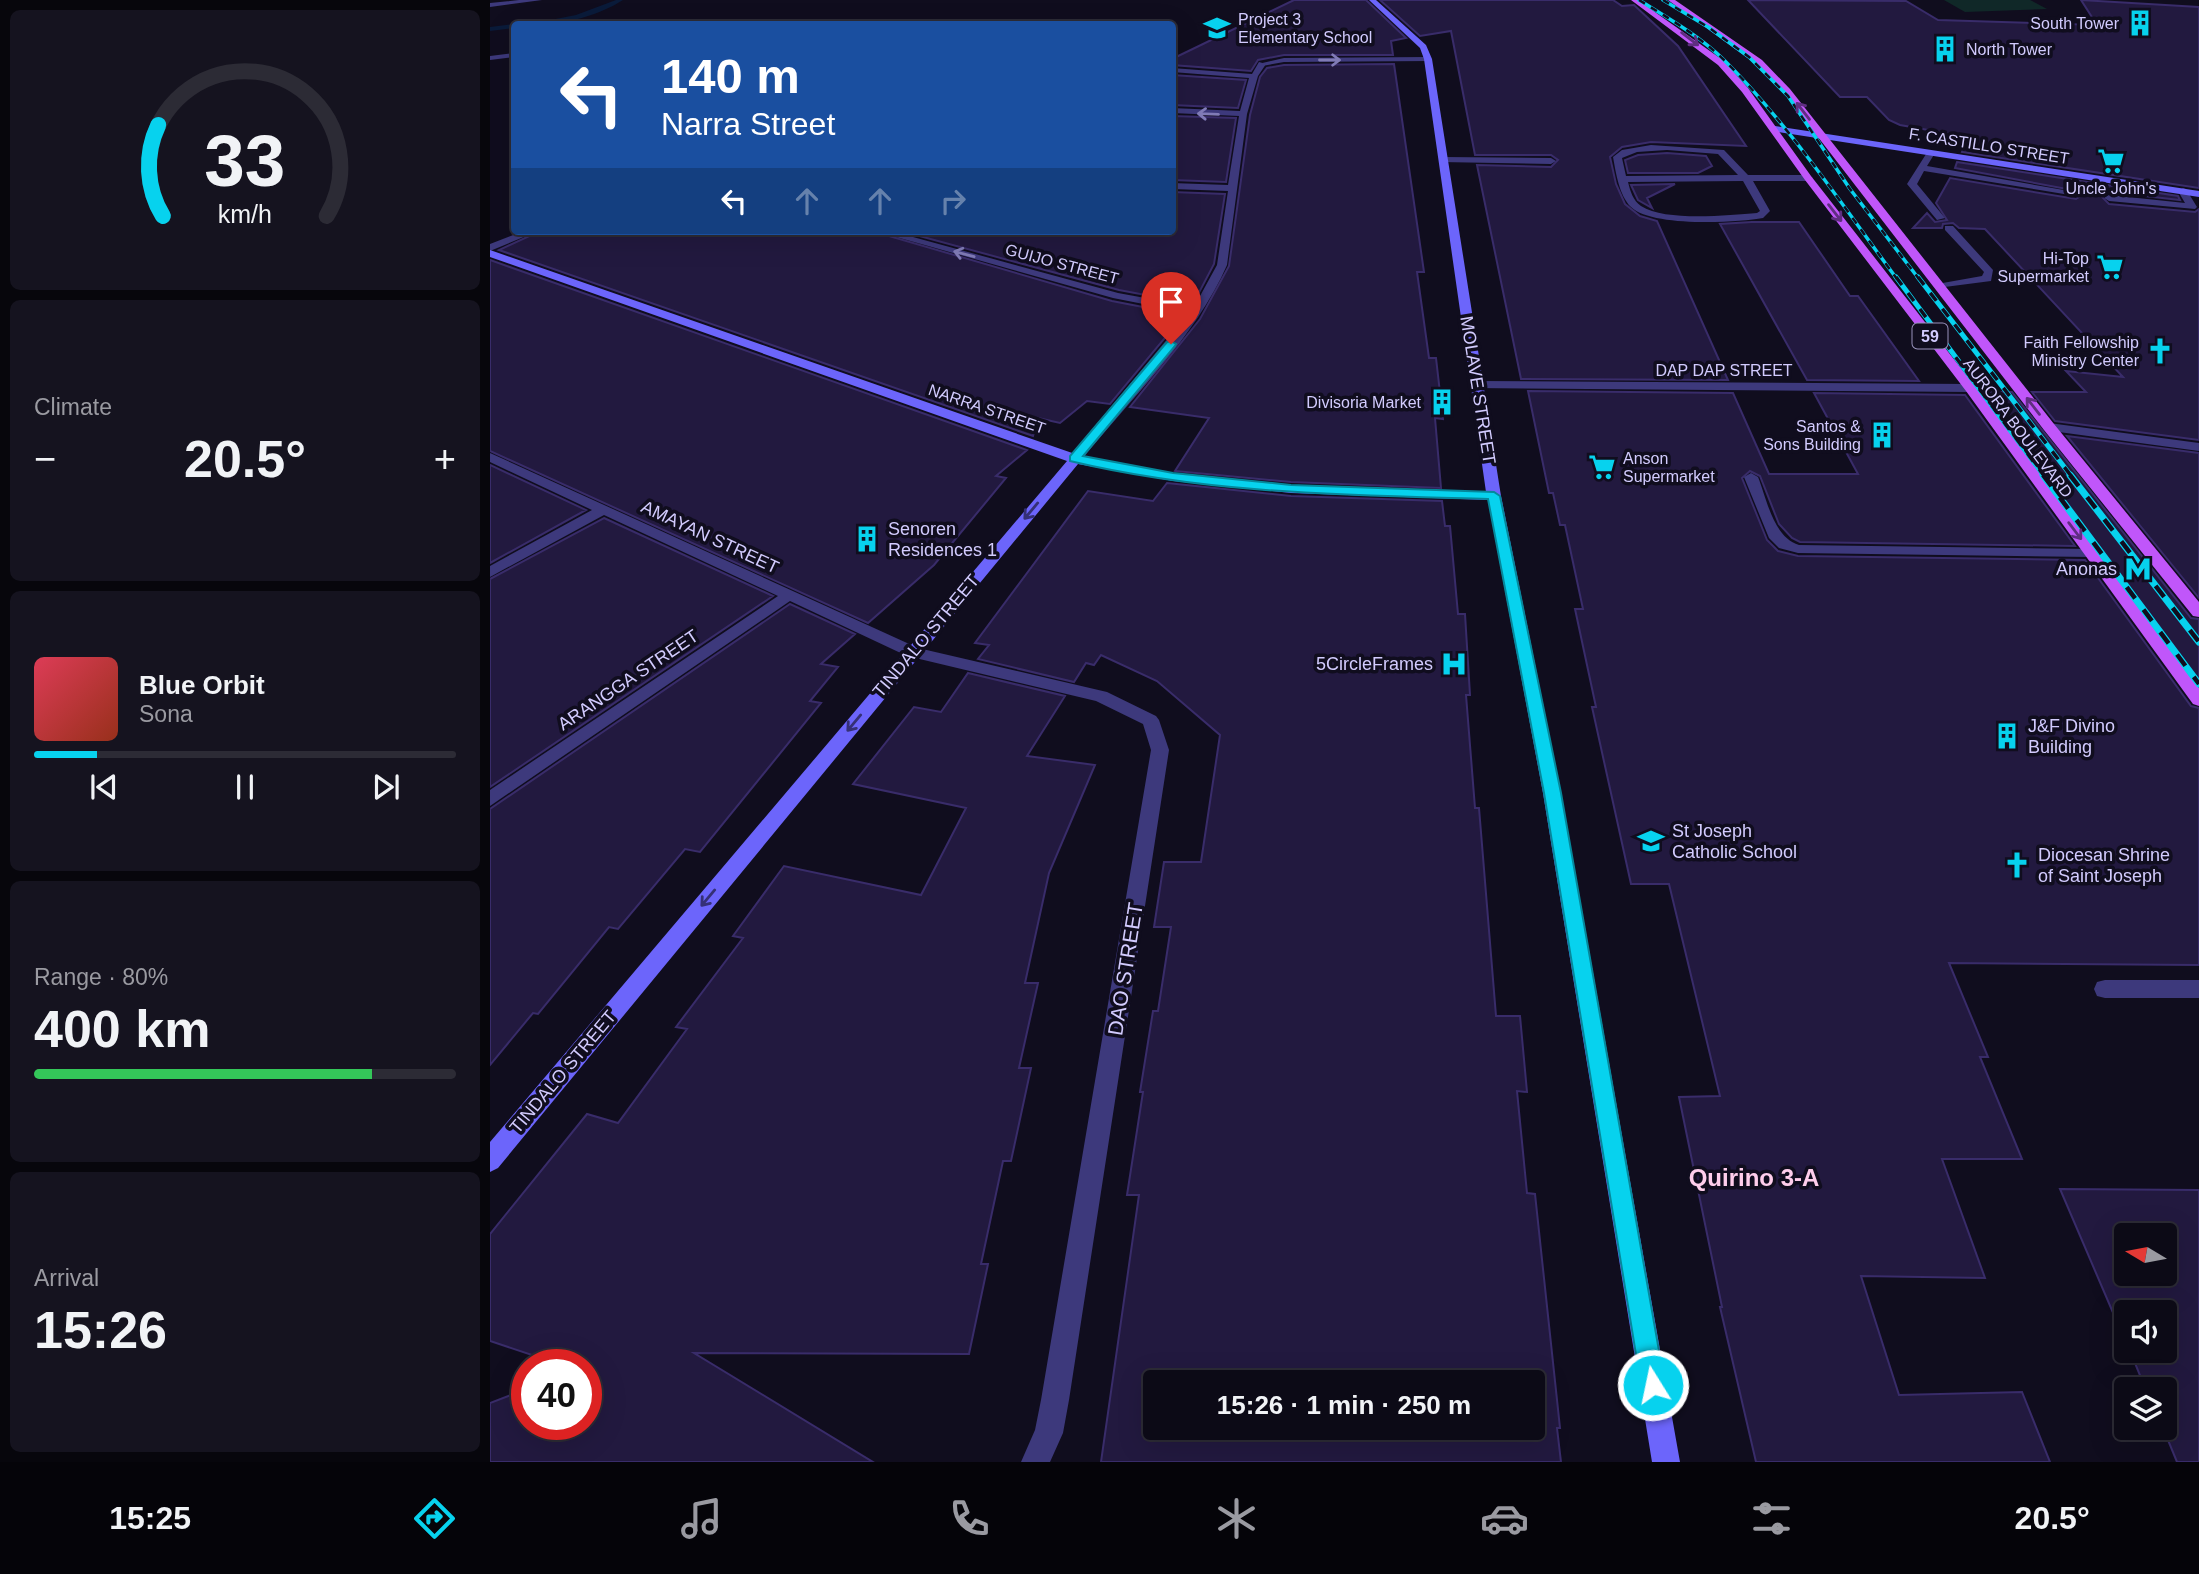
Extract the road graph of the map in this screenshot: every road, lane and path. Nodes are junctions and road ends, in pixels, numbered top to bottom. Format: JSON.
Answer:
{"nodes":[{"id":1,"x":539,"y":0,"type":"edge"},
{"id":2,"x":1372,"y":0,"type":"edge"},
{"id":3,"x":1634,"y":0,"type":"edge"},
{"id":4,"x":1671,"y":0,"type":"edge"},
{"id":5,"x":490,"y":5,"type":"edge"},
{"id":6,"x":511,"y":55,"type":"edge"},
{"id":7,"x":490,"y":58,"type":"edge"},
{"id":8,"x":1427,"y":59,"type":"junction"},
{"id":9,"x":1176,"y":70,"type":"edge"},
{"id":10,"x":1254,"y":76,"type":"junction"},
{"id":11,"x":1176,"y":110,"type":"edge"},
{"id":12,"x":1243,"y":114,"type":"junction"},
{"id":13,"x":1775,"y":129,"type":"junction"},
{"id":14,"x":1822,"y":136,"type":"junction"},
{"id":15,"x":1931,"y":153,"type":"junction"},
{"id":16,"x":1443,"y":160,"type":"junction"},
{"id":17,"x":1551,"y":161,"type":"dead end"},
{"id":18,"x":1921,"y":168,"type":"junction"},
{"id":19,"x":1622,"y":178,"type":"junction"},
{"id":20,"x":1808,"y":178,"type":"junction"},
{"id":21,"x":1747,"y":179,"type":"junction"},
{"id":22,"x":1176,"y":186,"type":"edge"},
{"id":23,"x":1234,"y":188,"type":"junction"},
{"id":24,"x":2183,"y":191,"type":"junction"},
{"id":25,"x":2076,"y":192,"type":"dead end"},
{"id":26,"x":2199,"y":194,"type":"edge"},
{"id":27,"x":2109,"y":198,"type":"dead end"},
{"id":28,"x":1940,"y":218,"type":"dead end"},
{"id":29,"x":1949,"y":228,"type":"dead end"},
{"id":30,"x":524,"y":235,"type":"edge"},
{"id":31,"x":895,"y":235,"type":"edge"},
{"id":32,"x":490,"y":250,"type":"edge"},
{"id":33,"x":1941,"y":286,"type":"junction"},
{"id":34,"x":1197,"y":311,"type":"junction"},
{"id":35,"x":1477,"y":385,"type":"junction"},
{"id":36,"x":1970,"y":388,"type":"junction"},
{"id":37,"x":2049,"y":427,"type":"junction"},
{"id":38,"x":2199,"y":447,"type":"edge"},
{"id":39,"x":490,"y":457,"type":"edge"},
{"id":40,"x":1075,"y":458,"type":"junction"},
{"id":41,"x":1751,"y":477,"type":"dead end"},
{"id":42,"x":1494,"y":496,"type":"junction"},
{"id":43,"x":604,"y":509,"type":"junction"},
{"id":44,"x":2092,"y":554,"type":"junction"},
{"id":45,"x":490,"y":572,"type":"edge"},
{"id":46,"x":789,"y":595,"type":"junction"},
{"id":47,"x":2199,"y":612,"type":"edge"},
{"id":48,"x":913,"y":652,"type":"junction"},
{"id":49,"x":2199,"y":700,"type":"edge"},
{"id":50,"x":490,"y":799,"type":"edge"},
{"id":51,"x":2105,"y":989,"type":"dead end"},
{"id":52,"x":2199,"y":989,"type":"edge"},
{"id":53,"x":490,"y":1160,"type":"edge"},
{"id":54,"x":1035,"y":1462,"type":"edge"},
{"id":55,"x":1666,"y":1462,"type":"edge"}],
"edges":[{"from":1,"to":5,"type":"street"},
{"from":2,"to":8,"type":"street","name":"MOLAVE STREET"},
{"from":3,"to":13,"type":"main road","name":"AURORA BOULEVARD","number":"59","one_way":true},
{"from":14,"to":4,"type":"main road","name":"AURORA BOULEVARD","number":"59","one_way":true},
{"from":6,"to":7,"type":"street"},
{"from":10,"to":8,"type":"street","name":"TINDALO STREET","one_way":true},
{"from":8,"to":16,"type":"street","name":"MOLAVE STREET"},
{"from":9,"to":10,"type":"street"},
{"from":10,"to":12,"type":"street","name":"TINDALO STREET"},
{"from":12,"to":11,"type":"street","one_way":true},
{"from":12,"to":23,"type":"street","name":"TINDALO STREET"},
{"from":13,"to":14,"type":"street","name":"F. CASTILLO STREET"},
{"from":13,"to":20,"type":"main road","name":"AURORA BOULEVARD","number":"59"},
{"from":14,"to":15,"type":"street","name":"F. CASTILLO STREET"},
{"from":14,"to":33,"type":"main road","name":"AURORA BOULEVARD","number":"59"},
{"from":15,"to":18,"type":"street"},
{"from":15,"to":24,"type":"street","name":"F. CASTILLO STREET"},
{"from":16,"to":17,"type":"street"},
{"from":16,"to":35,"type":"street","name":"MOLAVE STREET"},
{"from":18,"to":25,"type":"street"},
{"from":18,"to":28,"type":"street"},
{"from":19,"to":21,"type":"street"},
{"from":19,"to":21,"type":"street"},
{"from":19,"to":21,"type":"street"},
{"from":20,"to":21,"type":"street"},
{"from":20,"to":36,"type":"main road","name":"AURORA BOULEVARD","number":"59","one_way":true},
{"from":22,"to":23,"type":"street"},
{"from":23,"to":34,"type":"street","name":"TINDALO STREET"},
{"from":24,"to":26,"type":"street","name":"F. CASTILLO STREET"},
{"from":24,"to":27,"type":"street"},
{"from":29,"to":33,"type":"street"},
{"from":30,"to":32,"type":"street"},
{"from":34,"to":31,"type":"street","name":"GUIJO STREET","one_way":true},
{"from":32,"to":40,"type":"street","name":"NARRA STREET"},
{"from":37,"to":33,"type":"main road","name":"AURORA BOULEVARD","number":"59","one_way":true},
{"from":34,"to":40,"type":"street","name":"TINDALO STREET"},
{"from":35,"to":36,"type":"street","name":"DAP DAP STREET"},
{"from":35,"to":42,"type":"street","name":"MOLAVE STREET"},
{"from":36,"to":44,"type":"main road","name":"AURORA BOULEVARD","number":"59","one_way":true},
{"from":37,"to":38,"type":"street"},
{"from":37,"to":47,"type":"main road","name":"AURORA BOULEVARD","number":"59"},
{"from":39,"to":43,"type":"street","name":"AMAYAN STREET"},
{"from":40,"to":42,"type":"street","name":"NARRA STREET"},
{"from":40,"to":48,"type":"street","name":"TINDALO STREET","one_way":true},
{"from":41,"to":44,"type":"street"},
{"from":42,"to":55,"type":"street","name":"MOLAVE STREET"},
{"from":43,"to":45,"type":"street"},
{"from":43,"to":46,"type":"street","name":"AMAYAN STREET"},
{"from":44,"to":49,"type":"main road","name":"AURORA BOULEVARD","number":"59"},
{"from":46,"to":48,"type":"street","name":"AMAYAN STREET"},
{"from":46,"to":50,"type":"street","name":"ARANGGA STREET"},
{"from":48,"to":53,"type":"street","name":"TINDALO STREET","one_way":true},
{"from":48,"to":54,"type":"street","name":"DAO STREET"},
{"from":51,"to":52,"type":"street"}]}
